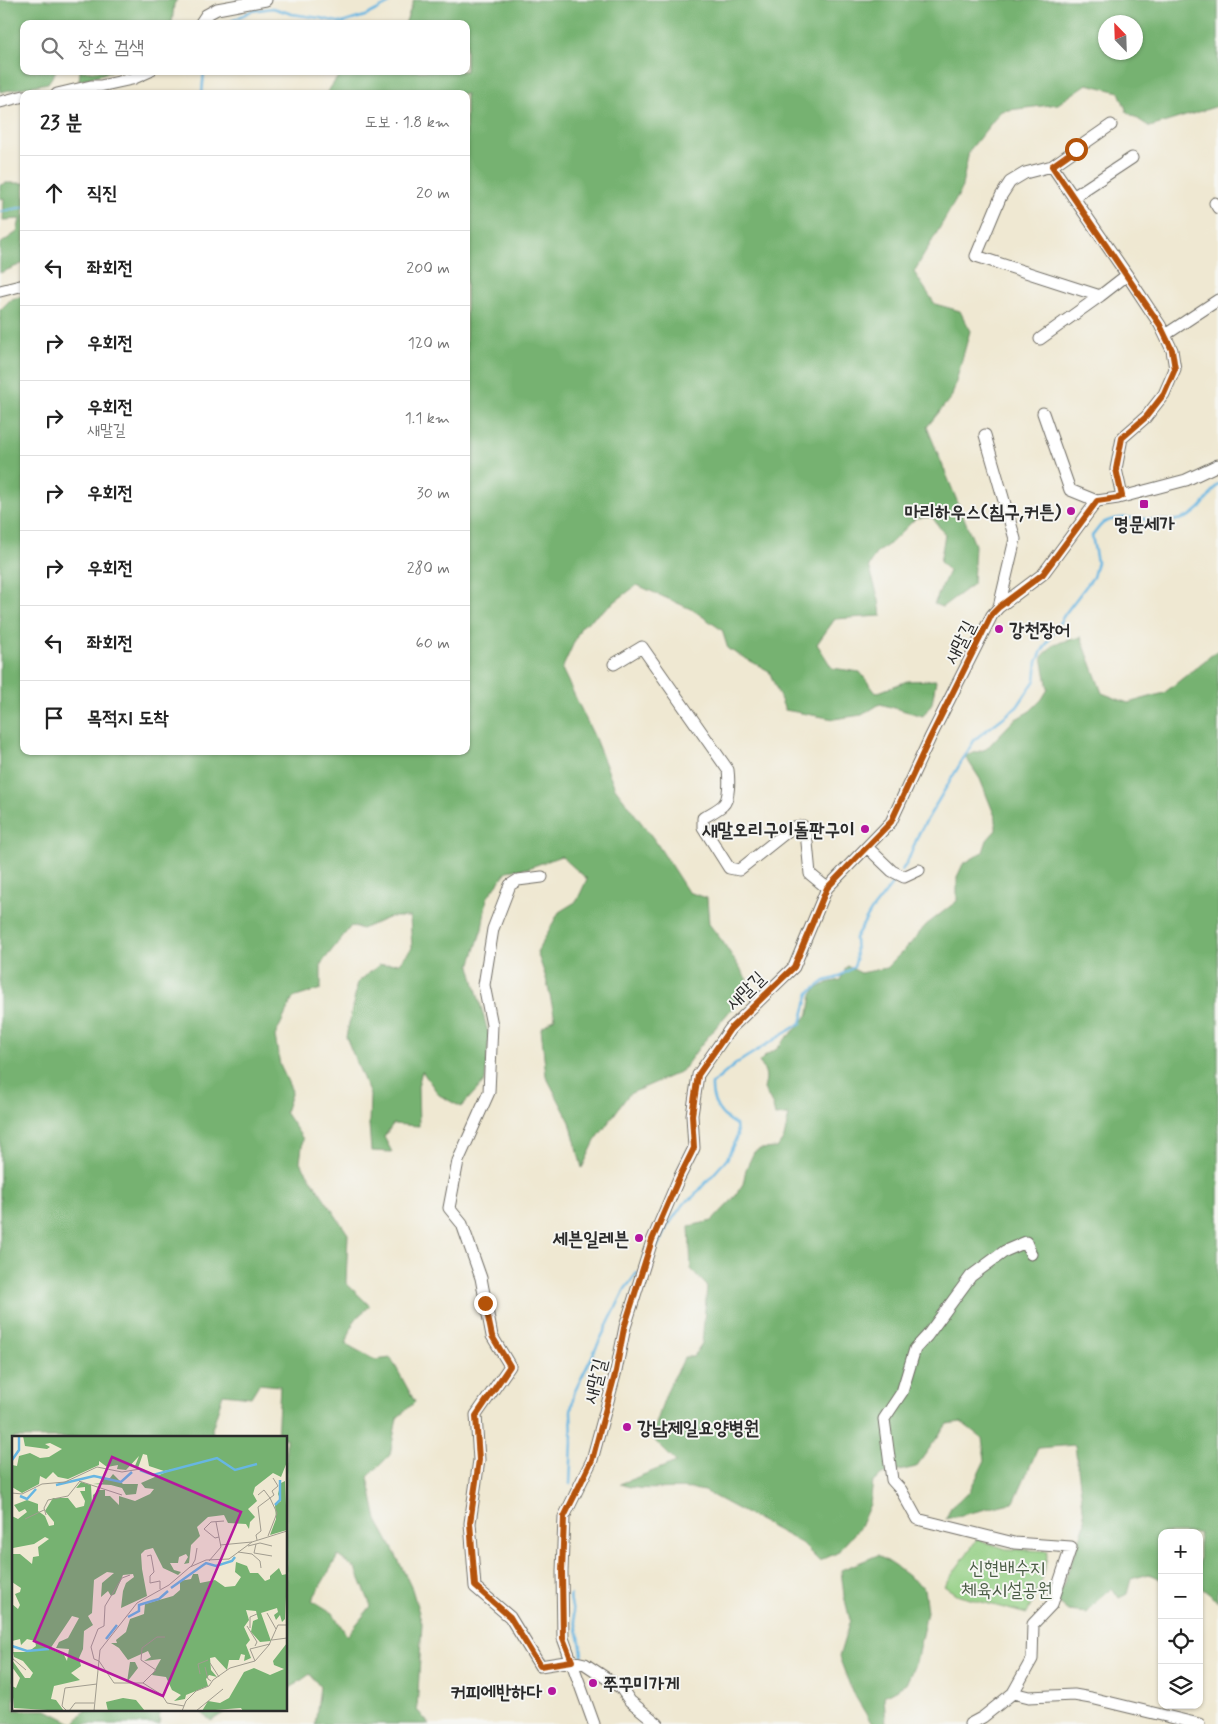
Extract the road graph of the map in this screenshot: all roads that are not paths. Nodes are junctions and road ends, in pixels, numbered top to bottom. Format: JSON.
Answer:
{"nodes":[{"id":1,"x":266,"y":0,"type":"edge"},
{"id":2,"x":203,"y":20,"type":"edge"},
{"id":3,"x":141,"y":75,"type":"edge"},
{"id":4,"x":74,"y":90,"type":"edge"},
{"id":5,"x":20,"y":97,"type":"edge"},
{"id":6,"x":0,"y":102,"type":"edge"},
{"id":7,"x":1111,"y":125,"type":"dead end"},
{"id":8,"x":1132,"y":158,"type":"dead end"},
{"id":9,"x":1052,"y":166,"type":"junction"},
{"id":10,"x":1073,"y":198,"type":"junction"},
{"id":11,"x":1127,"y":275,"type":"junction"},
{"id":12,"x":20,"y":285,"type":"edge"},
{"id":13,"x":0,"y":291,"type":"edge"},
{"id":14,"x":1100,"y":296,"type":"junction"},
{"id":15,"x":1218,"y":300,"type":"edge"},
{"id":16,"x":1165,"y":335,"type":"junction"},
{"id":17,"x":1040,"y":339,"type":"dead end"},
{"id":18,"x":1043,"y":412,"type":"dead end"},
{"id":19,"x":986,"y":435,"type":"dead end"},
{"id":20,"x":1218,"y":465,"type":"edge"},
{"id":21,"x":1122,"y":496,"type":"junction"},
{"id":22,"x":1097,"y":501,"type":"junction"},
{"id":23,"x":999,"y":607,"type":"junction"},
{"id":24,"x":614,"y":664,"type":"dead end"},
{"id":25,"x":867,"y":847,"type":"junction"},
{"id":26,"x":919,"y":870,"type":"dead end"},
{"id":27,"x":542,"y":876,"type":"dead end"},
{"id":28,"x":827,"y":888,"type":"junction"},
{"id":29,"x":1031,"y":1254,"type":"dead end"},
{"id":30,"x":572,"y":1661,"type":"junction"},
{"id":31,"x":1013,"y":1693,"type":"junction"},
{"id":32,"x":594,"y":1724,"type":"edge"},
{"id":33,"x":658,"y":1724,"type":"edge"},
{"id":34,"x":970,"y":1724,"type":"edge"},
{"id":35,"x":1199,"y":1724,"type":"edge"}],
"edges":[{"from":1,"to":2,"type":"street"},
{"from":3,"to":4,"type":"street"},
{"from":5,"to":6,"type":"street"},
{"from":7,"to":9,"type":"street"},
{"from":8,"to":10,"type":"street"},
{"from":9,"to":10,"type":"street"},
{"from":9,"to":14,"type":"street"},
{"from":10,"to":11,"type":"street"},
{"from":11,"to":14,"type":"street"},
{"from":11,"to":16,"type":"street"},
{"from":12,"to":13,"type":"street"},
{"from":14,"to":17,"type":"street"},
{"from":15,"to":16,"type":"street"},
{"from":16,"to":21,"type":"street"},
{"from":18,"to":22,"type":"street"},
{"from":19,"to":23,"type":"street"},
{"from":20,"to":21,"type":"street"},
{"from":21,"to":22,"type":"street"},
{"from":22,"to":23,"type":"street","name":"새말길"},
{"from":23,"to":25,"type":"street","name":"새말길"},
{"from":24,"to":28,"type":"street"},
{"from":25,"to":26,"type":"street"},
{"from":25,"to":28,"type":"street","name":"새말길"},
{"from":27,"to":30,"type":"street"},
{"from":28,"to":30,"type":"street","name":"새말길"},
{"from":29,"to":31,"type":"street"},
{"from":30,"to":32,"type":"street","name":"새말길"},
{"from":30,"to":33,"type":"street"},
{"from":31,"to":34,"type":"street"},
{"from":31,"to":35,"type":"street"}]}
